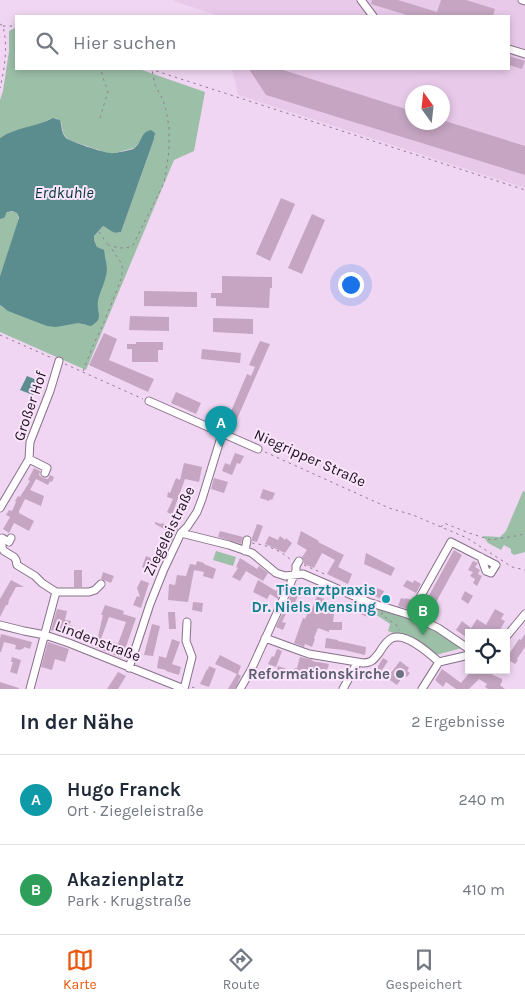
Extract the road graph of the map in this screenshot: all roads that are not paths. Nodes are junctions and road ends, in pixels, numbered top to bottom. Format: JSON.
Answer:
{"nodes":[{"id":1,"x":360,"y":0,"type":"edge"},
{"id":2,"x":373,"y":15,"type":"edge"},
{"id":3,"x":510,"y":49,"type":"edge"},
{"id":4,"x":525,"y":54,"type":"edge"},
{"id":5,"x":60,"y":361,"type":"road end"},
{"id":6,"x":149,"y":401,"type":"road end"},
{"id":7,"x":222,"y":434,"type":"junction"},
{"id":8,"x":258,"y":449,"type":"road end"},
{"id":9,"x":29,"y":459,"type":"junction"},
{"id":10,"x":45,"y":473,"type":"dead end"},
{"id":11,"x":0,"y":508,"type":"edge"},
{"id":12,"x":181,"y":533,"type":"junction"},
{"id":13,"x":10,"y":538,"type":"dead end"},
{"id":14,"x":247,"y":541,"type":"road end"},
{"id":15,"x":245,"y":551,"type":"junction"},
{"id":16,"x":481,"y":557,"type":"dead end"},
{"id":17,"x":298,"y":562,"type":"road end"},
{"id":18,"x":294,"y":575,"type":"junction"},
{"id":19,"x":101,"y":584,"type":"dead end"},
{"id":20,"x":56,"y":592,"type":"junction"},
{"id":21,"x":525,"y":614,"type":"edge"},
{"id":22,"x":410,"y":616,"type":"junction"},
{"id":23,"x":187,"y":622,"type":"dead end"},
{"id":24,"x":0,"y":625,"type":"edge"},
{"id":25,"x":510,"y":632,"type":"edge"},
{"id":26,"x":45,"y":635,"type":"junction"},
{"id":27,"x":265,"y":638,"type":"junction"},
{"id":28,"x":465,"y":647,"type":"edge"},
{"id":29,"x":465,"y":656,"type":"edge"},
{"id":30,"x":439,"y":662,"type":"junction"},
{"id":31,"x":357,"y":663,"type":"junction"},
{"id":32,"x":129,"y":668,"type":"junction"},
{"id":33,"x":30,"y":689,"type":"edge"},
{"id":34,"x":184,"y":689,"type":"edge"},
{"id":35,"x":240,"y":689,"type":"edge"},
{"id":36,"x":343,"y":689,"type":"edge"},
{"id":37,"x":422,"y":689,"type":"edge"}],
"edges":[{"from":1,"to":2,"type":"street"},
{"from":3,"to":4,"type":"street"},
{"from":5,"to":9,"type":"street","name":"Großer Hof"},
{"from":6,"to":7,"type":"street","name":"Niegripper Straße"},
{"from":7,"to":8,"type":"street","name":"Niegripper Straße"},
{"from":7,"to":12,"type":"street","name":"Ziegeleistraße"},
{"from":9,"to":10,"type":"street","name":"Großer Hof"},
{"from":9,"to":11,"type":"street","name":"Großer Hof"},
{"from":12,"to":15,"type":"street"},
{"from":12,"to":32,"type":"street","name":"Ziegeleistraße"},
{"from":13,"to":20,"type":"street"},
{"from":14,"to":15,"type":"street"},
{"from":15,"to":18,"type":"street"},
{"from":16,"to":22,"type":"street"},
{"from":17,"to":18,"type":"street"},
{"from":18,"to":22,"type":"street"},
{"from":18,"to":27,"type":"street"},
{"from":19,"to":20,"type":"street"},
{"from":20,"to":26,"type":"street"},
{"from":21,"to":25,"type":"street"},
{"from":22,"to":28,"type":"street"},
{"from":23,"to":34,"type":"street","name":"Lindenstraße"},
{"from":24,"to":26,"type":"street","name":"Lindenstraße"},
{"from":26,"to":32,"type":"street","name":"Lindenstraße"},
{"from":26,"to":33,"type":"street"},
{"from":27,"to":31,"type":"street"},
{"from":27,"to":35,"type":"street"},
{"from":29,"to":30,"type":"street"},
{"from":30,"to":31,"type":"street"},
{"from":30,"to":37,"type":"street"},
{"from":31,"to":36,"type":"street"},
{"from":32,"to":34,"type":"street","name":"Lindenstraße"}]}
